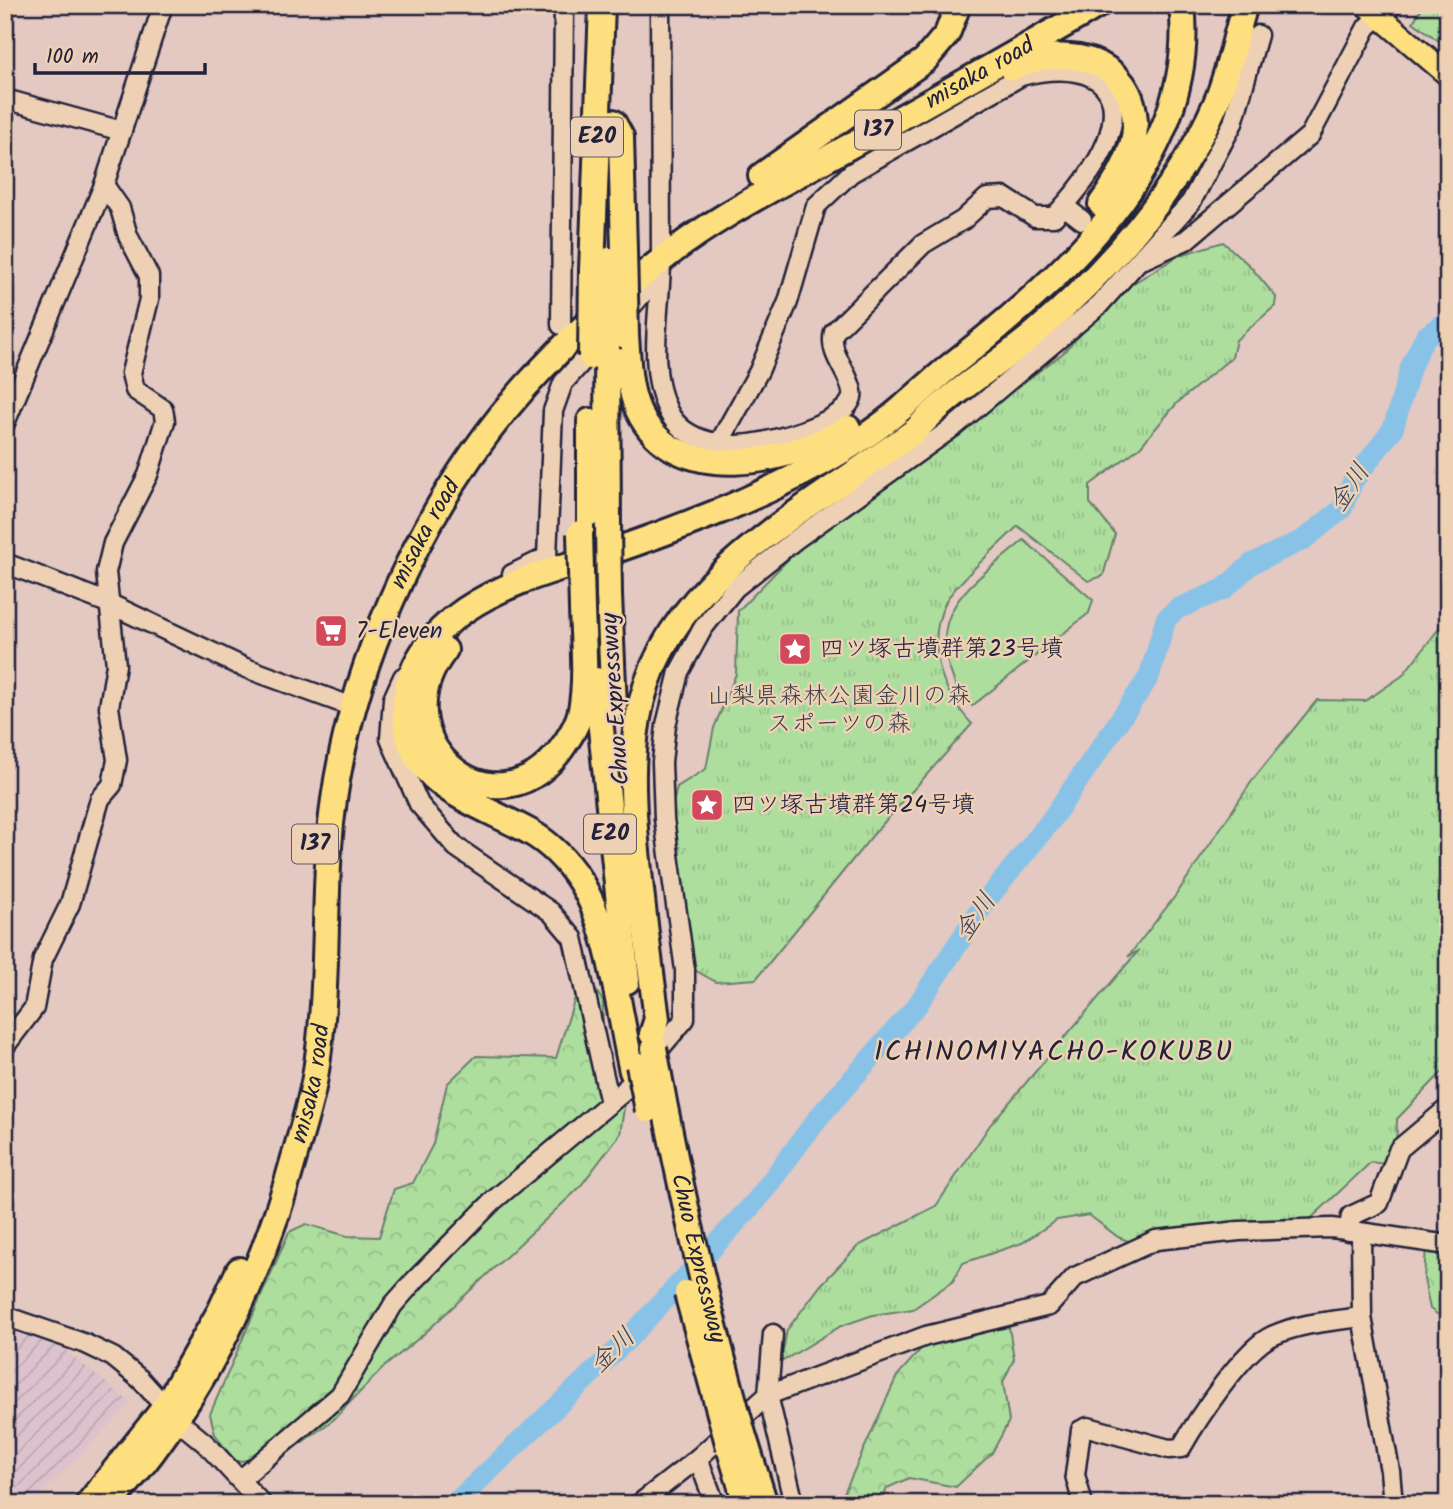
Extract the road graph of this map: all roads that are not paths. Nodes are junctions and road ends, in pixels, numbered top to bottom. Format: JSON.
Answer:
{"nodes":[{"id":1,"x":163,"y":5,"type":"edge"},
{"id":2,"x":564,"y":5,"type":"edge"},
{"id":3,"x":601,"y":5,"type":"edge"},
{"id":4,"x":617,"y":5,"type":"edge"},
{"id":5,"x":660,"y":5,"type":"edge"},
{"id":6,"x":958,"y":5,"type":"edge"},
{"id":7,"x":1068,"y":5,"type":"edge"},
{"id":8,"x":1098,"y":5,"type":"edge"},
{"id":9,"x":1182,"y":5,"type":"edge"},
{"id":10,"x":1195,"y":5,"type":"edge"},
{"id":11,"x":1245,"y":5,"type":"edge"},
{"id":12,"x":1379,"y":9,"type":"edge"},
{"id":13,"x":1258,"y":35,"type":"dead end"},
{"id":14,"x":1015,"y":73,"type":"junction"},
{"id":15,"x":1448,"y":75,"type":"edge"},
{"id":16,"x":5,"y":99,"type":"edge"},
{"id":17,"x":121,"y":131,"type":"junction"},
{"id":18,"x":104,"y":185,"type":"junction"},
{"id":19,"x":761,"y":185,"type":"junction"},
{"id":20,"x":1064,"y":206,"type":"junction"},
{"id":21,"x":1082,"y":220,"type":"dead end"},
{"id":22,"x":660,"y":258,"type":"junction"},
{"id":23,"x":1132,"y":259,"type":"junction"},
{"id":24,"x":608,"y":260,"type":"junction"},
{"id":25,"x":1046,"y":286,"type":"junction"},
{"id":26,"x":561,"y":325,"type":"junction"},
{"id":27,"x":1036,"y":332,"type":"junction"},
{"id":28,"x":608,"y":347,"type":"junction"},
{"id":29,"x":922,"y":389,"type":"junction"},
{"id":30,"x":932,"y":412,"type":"junction"},
{"id":31,"x":5,"y":423,"type":"edge"},
{"id":32,"x":718,"y":445,"type":"junction"},
{"id":33,"x":593,"y":529,"type":"junction"},
{"id":34,"x":5,"y":562,"type":"edge"},
{"id":35,"x":594,"y":602,"type":"junction"},
{"id":36,"x":108,"y":603,"type":"junction"},
{"id":37,"x":345,"y":704,"type":"junction"},
{"id":38,"x":5,"y":1046,"type":"edge"},
{"id":39,"x":644,"y":1055,"type":"junction"},
{"id":40,"x":610,"y":1103,"type":"junction"},
{"id":41,"x":1448,"y":1108,"type":"edge"},
{"id":42,"x":1354,"y":1233,"type":"junction"},
{"id":43,"x":1448,"y":1245,"type":"edge"},
{"id":44,"x":5,"y":1316,"type":"edge"},
{"id":45,"x":1362,"y":1317,"type":"junction"},
{"id":46,"x":773,"y":1334,"type":"dead end"},
{"id":47,"x":768,"y":1395,"type":"junction"},
{"id":48,"x":171,"y":1414,"type":"junction"},
{"id":49,"x":736,"y":1440,"type":"junction"},
{"id":50,"x":698,"y":1458,"type":"junction"},
{"id":51,"x":241,"y":1479,"type":"junction"},
{"id":52,"x":258,"y":1500,"type":"edge"},
{"id":53,"x":88,"y":1504,"type":"edge"},
{"id":54,"x":110,"y":1504,"type":"edge"},
{"id":55,"x":639,"y":1504,"type":"edge"},
{"id":56,"x":715,"y":1504,"type":"edge"},
{"id":57,"x":746,"y":1504,"type":"edge"},
{"id":58,"x":765,"y":1504,"type":"edge"},
{"id":59,"x":794,"y":1504,"type":"edge"},
{"id":60,"x":1083,"y":1504,"type":"edge"},
{"id":61,"x":1393,"y":1504,"type":"edge"}],
"edges":[{"from":1,"to":17,"type":"street"},
{"from":2,"to":26,"type":"street"},
{"from":3,"to":24,"type":"highway","name":"Chuo Expressway","number":"E20"},
{"from":4,"to":24,"type":"highway","name":"Chuo Expressway","number":"E20"},
{"from":5,"to":22,"type":"street"},
{"from":6,"to":19,"type":"highway"},
{"from":7,"to":19,"type":"highway","name":"misaka road","number":"137"},
{"from":8,"to":19,"type":"highway","name":"misaka road","number":"137"},
{"from":9,"to":25,"type":"highway"},
{"from":10,"to":27,"type":"highway"},
{"from":11,"to":27,"type":"highway"},
{"from":12,"to":15,"type":"main road"},
{"from":12,"to":23,"type":"street"},
{"from":13,"to":23,"type":"street"},
{"from":14,"to":19,"type":"highway"},
{"from":14,"to":20,"type":"street"},
{"from":14,"to":25,"type":"highway"},
{"from":14,"to":32,"type":"street"},
{"from":16,"to":17,"type":"street"},
{"from":17,"to":18,"type":"street"},
{"from":18,"to":31,"type":"street"},
{"from":18,"to":36,"type":"street"},
{"from":19,"to":22,"type":"highway","name":"misaka road","number":"137"},
{"from":20,"to":21,"type":"street"},
{"from":20,"to":32,"type":"street"},
{"from":22,"to":26,"type":"highway","name":"misaka road","number":"137"},
{"from":22,"to":32,"type":"street"},
{"from":22,"to":37,"type":"highway","name":"misaka road","number":"137"},
{"from":22,"to":40,"type":"street"},
{"from":23,"to":40,"type":"street"},
{"from":24,"to":28,"type":"highway","name":"Chuo Expressway","number":"E20","bridge":true},
{"from":24,"to":28,"type":"highway","bridge":true},
{"from":25,"to":29,"type":"highway"},
{"from":26,"to":37,"type":"highway","name":"misaka road","number":"137"},
{"from":27,"to":30,"type":"highway"},
{"from":28,"to":29,"type":"highway"},
{"from":28,"to":33,"type":"highway","name":"Chuo Expressway","number":"E20"},
{"from":28,"to":33,"type":"highway","name":"Chuo Expressway","number":"E20"},
{"from":29,"to":39,"type":"highway"},
{"from":30,"to":35,"type":"highway"},
{"from":30,"to":39,"type":"highway"},
{"from":33,"to":35,"type":"highway","name":"Chuo Expressway","number":"E20","bridge":true},
{"from":34,"to":36,"type":"street"},
{"from":35,"to":39,"type":"highway","name":"Chuo Expressway","number":"E20"},
{"from":35,"to":39,"type":"highway","name":"Chuo Expressway","number":"E20"},
{"from":36,"to":37,"type":"street"},
{"from":36,"to":38,"type":"street"},
{"from":37,"to":48,"type":"highway","name":"misaka road","number":"137"},
{"from":39,"to":49,"type":"highway","name":"Chuo Expressway","number":"E20","bridge":true},
{"from":39,"to":49,"type":"highway","name":"Chuo Expressway","number":"E20","bridge":true},
{"from":40,"to":51,"type":"street"},
{"from":41,"to":42,"type":"street"},
{"from":42,"to":43,"type":"street"},
{"from":42,"to":45,"type":"street"},
{"from":42,"to":47,"type":"street"},
{"from":44,"to":48,"type":"street"},
{"from":45,"to":60,"type":"street"},
{"from":45,"to":61,"type":"street"},
{"from":46,"to":47,"type":"street"},
{"from":47,"to":50,"type":"street"},
{"from":47,"to":59,"type":"street"},
{"from":48,"to":51,"type":"street"},
{"from":48,"to":53,"type":"highway","name":"misaka road","number":"137"},
{"from":48,"to":54,"type":"highway","name":"misaka road","number":"137"},
{"from":49,"to":57,"type":"highway","name":"Chuo Expressway","number":"E20"},
{"from":49,"to":58,"type":"highway","name":"Chuo Expressway","number":"E20"},
{"from":50,"to":55,"type":"street"},
{"from":50,"to":56,"type":"street"},
{"from":51,"to":52,"type":"street"}]}
